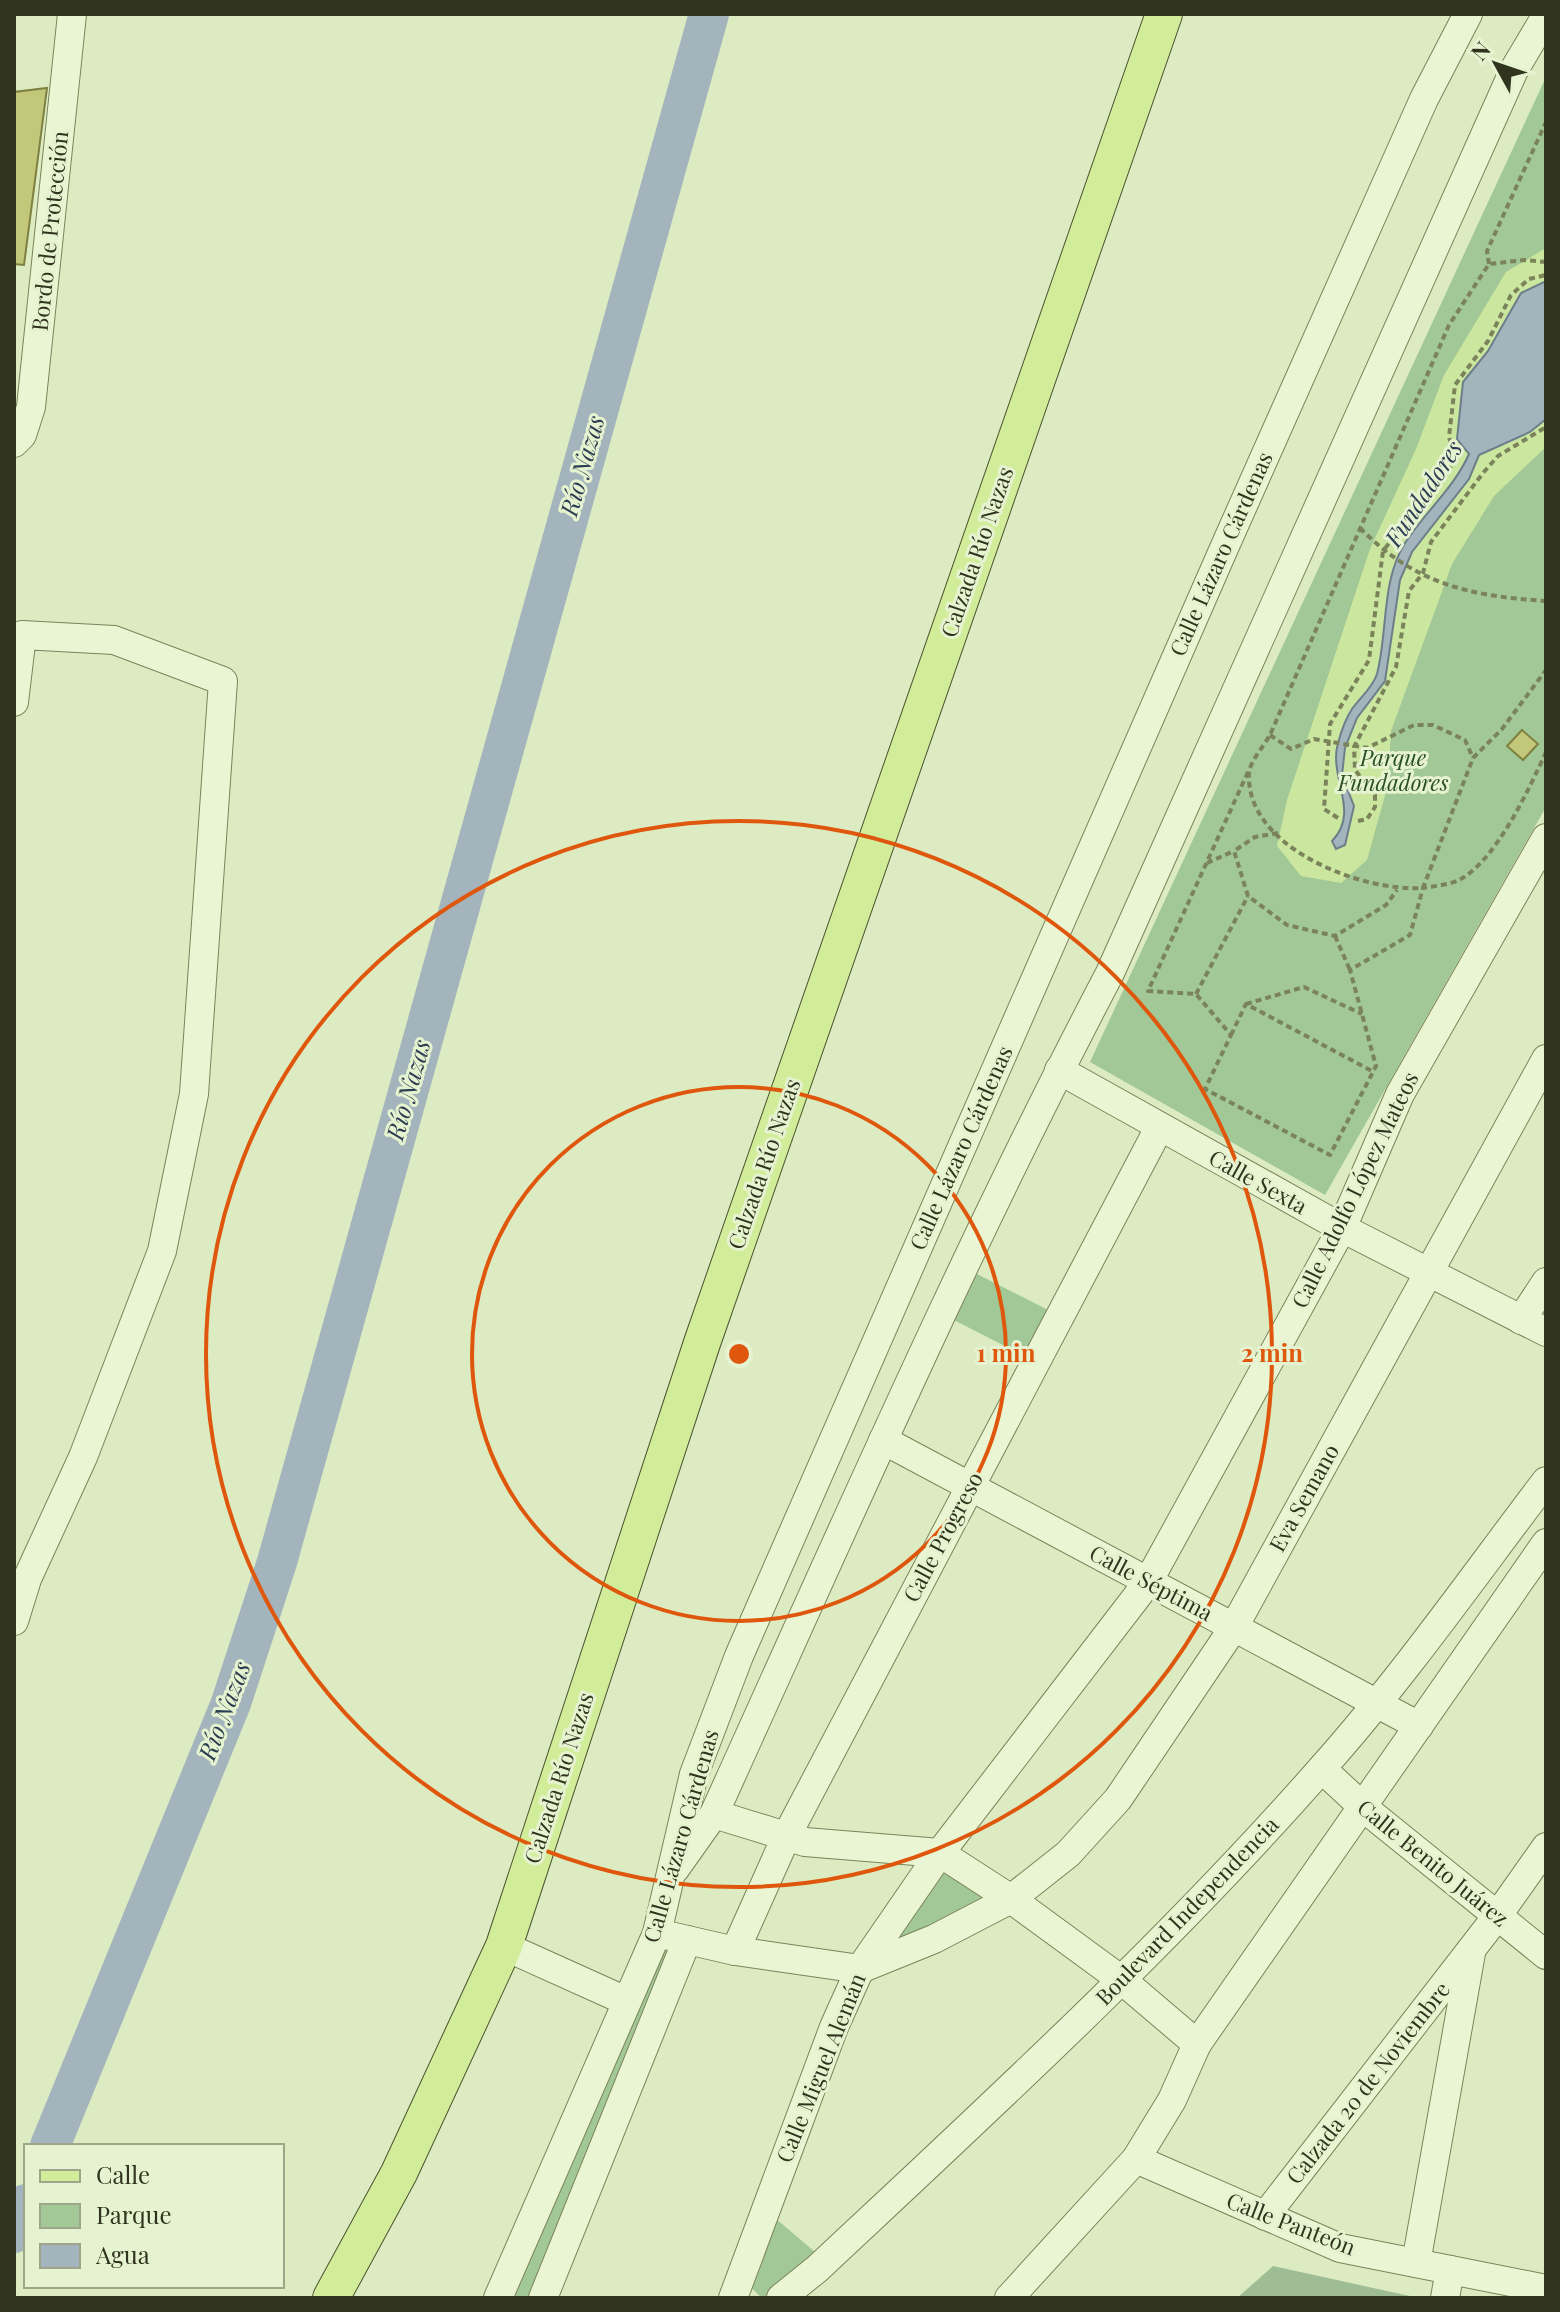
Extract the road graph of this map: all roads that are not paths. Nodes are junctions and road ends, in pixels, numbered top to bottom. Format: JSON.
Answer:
{"nodes":[{"id":1,"x":72,"y":14,"type":"edge"},
{"id":2,"x":1164,"y":14,"type":"edge"},
{"id":3,"x":1468,"y":14,"type":"edge"},
{"id":4,"x":1546,"y":16,"type":"edge"},
{"id":5,"x":14,"y":443,"type":"edge"},
{"id":6,"x":14,"y":702,"type":"edge"},
{"id":7,"x":1546,"y":838,"type":"edge"},
{"id":8,"x":1538,"y":872,"type":"edge"},
{"id":9,"x":1546,"y":1059,"type":"edge"},
{"id":10,"x":1059,"y":1070,"type":"junction"},
{"id":11,"x":1159,"y":1128,"type":"junction"},
{"id":12,"x":1342,"y":1228,"type":"junction"},
{"id":13,"x":1427,"y":1272,"type":"junction"},
{"id":14,"x":1546,"y":1282,"type":"edge"},
{"id":15,"x":1534,"y":1326,"type":"edge"},
{"id":16,"x":883,"y":1440,"type":"junction"},
{"id":17,"x":1546,"y":1481,"type":"edge"},
{"id":18,"x":970,"y":1486,"type":"junction"},
{"id":19,"x":1546,"y":1543,"type":"edge"},
{"id":20,"x":20,"y":1577,"type":"edge"},
{"id":21,"x":1148,"y":1582,"type":"junction"},
{"id":22,"x":14,"y":1621,"type":"edge"},
{"id":23,"x":1234,"y":1627,"type":"junction"},
{"id":24,"x":1375,"y":1705,"type":"junction"},
{"id":25,"x":1419,"y":1726,"type":"junction"},
{"id":26,"x":1322,"y":1769,"type":"junction"},
{"id":27,"x":1364,"y":1808,"type":"junction"},
{"id":28,"x":714,"y":1814,"type":"junction"},
{"id":29,"x":786,"y":1837,"type":"junction"},
{"id":30,"x":1546,"y":1847,"type":"edge"},
{"id":31,"x":940,"y":1853,"type":"junction"},
{"id":32,"x":673,"y":1873,"type":"junction"},
{"id":33,"x":1011,"y":1899,"type":"junction"},
{"id":34,"x":1498,"y":1915,"type":"junction"},
{"id":35,"x":657,"y":1933,"type":"junction"},
{"id":36,"x":687,"y":1940,"type":"junction"},
{"id":37,"x":504,"y":1946,"type":"junction"},
{"id":38,"x":1472,"y":1949,"type":"junction"},
{"id":39,"x":735,"y":1951,"type":"junction"},
{"id":40,"x":1546,"y":1955,"type":"edge"},
{"id":41,"x":860,"y":1969,"type":"junction"},
{"id":42,"x":1123,"y":1981,"type":"junction"},
{"id":43,"x":626,"y":2001,"type":"junction"},
{"id":44,"x":1197,"y":2044,"type":"junction"},
{"id":45,"x":1136,"y":2159,"type":"junction"},
{"id":46,"x":1265,"y":2216,"type":"junction"},
{"id":47,"x":1416,"y":2263,"type":"junction"},
{"id":48,"x":1450,"y":2270,"type":"junction"},
{"id":49,"x":1546,"y":2289,"type":"edge"},
{"id":50,"x":331,"y":2298,"type":"edge"},
{"id":51,"x":498,"y":2298,"type":"edge"},
{"id":52,"x":543,"y":2298,"type":"edge"},
{"id":53,"x":733,"y":2298,"type":"edge"},
{"id":54,"x":781,"y":2298,"type":"edge"},
{"id":55,"x":1009,"y":2298,"type":"edge"},
{"id":56,"x":1445,"y":2298,"type":"edge"}],
"edges":[{"from":1,"to":5,"type":"street","name":"Bordo de Protección"},
{"from":2,"to":37,"type":"main road","name":"Calzada Río Nazas"},
{"from":3,"to":32,"type":"street","name":"Calle Lázaro Cárdenas"},
{"from":4,"to":10,"type":"street"},
{"from":6,"to":20,"type":"street"},
{"from":7,"to":8,"type":"street","name":"Calle Adolfo López Mateos"},
{"from":8,"to":12,"type":"street","name":"Calle Adolfo López Mateos"},
{"from":9,"to":13,"type":"street","name":"Eva Semano"},
{"from":10,"to":11,"type":"street","name":"Calle Sexta"},
{"from":10,"to":16,"type":"street"},
{"from":11,"to":12,"type":"street","name":"Calle Sexta"},
{"from":11,"to":18,"type":"street","name":"Calle Progreso"},
{"from":12,"to":13,"type":"street","name":"Calle Sexta"},
{"from":12,"to":21,"type":"street","name":"Calle Adolfo López Mateos"},
{"from":13,"to":15,"type":"street","name":"Calle Sexta"},
{"from":13,"to":23,"type":"street","name":"Eva Semano"},
{"from":14,"to":15,"type":"street"},
{"from":16,"to":18,"type":"street","name":"Calle Séptima"},
{"from":16,"to":28,"type":"street"},
{"from":17,"to":24,"type":"street","name":"Boulevard Independencia"},
{"from":18,"to":21,"type":"street","name":"Calle Séptima"},
{"from":18,"to":29,"type":"street","name":"Calle Progreso"},
{"from":19,"to":25,"type":"street"},
{"from":20,"to":22,"type":"street"},
{"from":21,"to":23,"type":"street","name":"Calle Séptima"},
{"from":21,"to":31,"type":"street","name":"Calle Adolfo López Mateos"},
{"from":23,"to":24,"type":"street","name":"Calle Séptima"},
{"from":23,"to":33,"type":"street","name":"Eva Semano"},
{"from":24,"to":25,"type":"street","name":"Calle Séptima"},
{"from":24,"to":26,"type":"street","name":"Boulevard Independencia"},
{"from":25,"to":27,"type":"street"},
{"from":26,"to":27,"type":"street","name":"Calle Benito Juárez"},
{"from":26,"to":42,"type":"street","name":"Boulevard Independencia"},
{"from":27,"to":34,"type":"street","name":"Calle Benito Juárez"},
{"from":27,"to":44,"type":"street"},
{"from":28,"to":29,"type":"street"},
{"from":28,"to":32,"type":"street"},
{"from":29,"to":31,"type":"street"},
{"from":29,"to":39,"type":"street","name":"Calle Progreso"},
{"from":30,"to":34,"type":"street","name":"Calzada 20 de Noviembre"},
{"from":31,"to":33,"type":"street"},
{"from":31,"to":41,"type":"street","name":"Calle Miguel Alemán"},
{"from":32,"to":35,"type":"street","name":"Calle Lázaro Cárdenas"},
{"from":33,"to":41,"type":"street","name":"Eva Semano"},
{"from":33,"to":42,"type":"street"},
{"from":34,"to":38,"type":"street","name":"Calzada 20 de Noviembre"},
{"from":34,"to":40,"type":"street","name":"Calle Benito Juárez"},
{"from":35,"to":36,"type":"street"},
{"from":35,"to":43,"type":"street","name":"Calle Lázaro Cárdenas"},
{"from":36,"to":39,"type":"street"},
{"from":36,"to":52,"type":"street"},
{"from":37,"to":43,"type":"street"},
{"from":37,"to":50,"type":"main road","name":"Calzada Río Nazas"},
{"from":38,"to":46,"type":"street","name":"Calzada 20 de Noviembre"},
{"from":38,"to":47,"type":"street","name":"Calzada 20 de Noviembre"},
{"from":39,"to":41,"type":"street"},
{"from":41,"to":53,"type":"street","name":"Calle Miguel Alemán"},
{"from":42,"to":44,"type":"street"},
{"from":42,"to":54,"type":"street","name":"Boulevard Independencia"},
{"from":43,"to":51,"type":"street","name":"Calle Lázaro Cárdenas"},
{"from":44,"to":45,"type":"street"},
{"from":45,"to":46,"type":"street","name":"Calle Panteón"},
{"from":45,"to":55,"type":"street"},
{"from":46,"to":47,"type":"street","name":"Calle Panteón"},
{"from":47,"to":48,"type":"street","name":"Calle Panteón"},
{"from":48,"to":49,"type":"street","name":"Calle Panteón"},
{"from":48,"to":56,"type":"street"}]}
